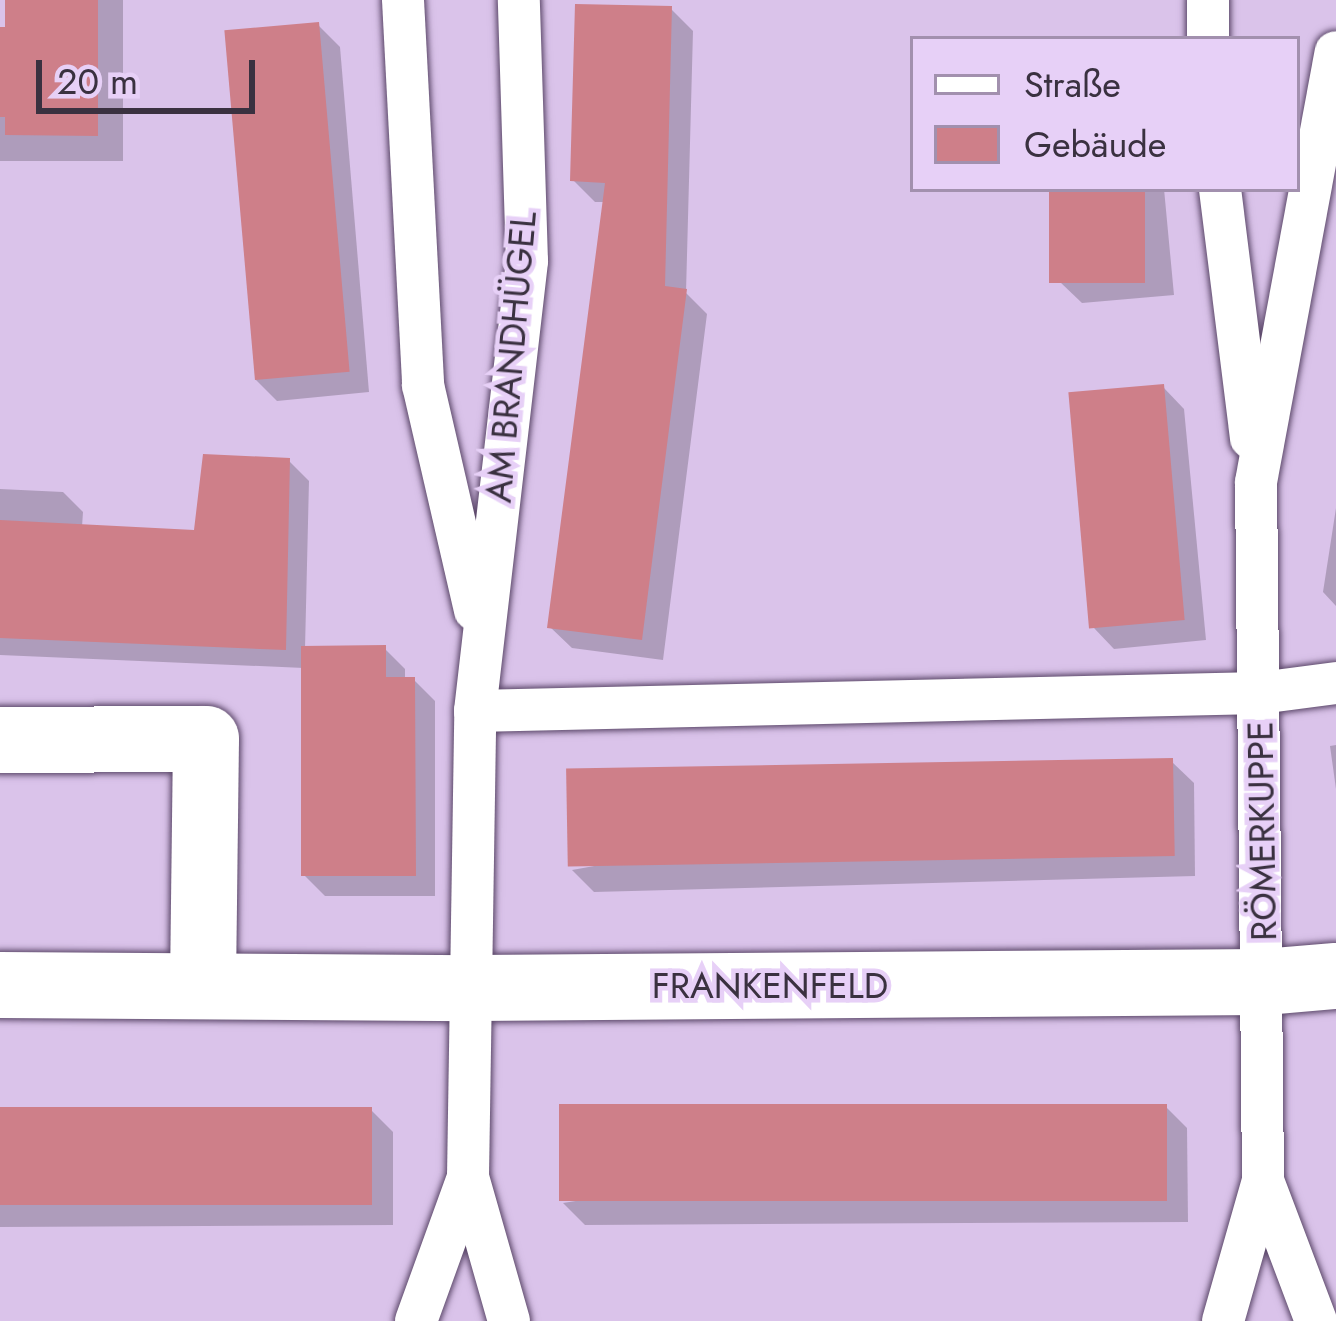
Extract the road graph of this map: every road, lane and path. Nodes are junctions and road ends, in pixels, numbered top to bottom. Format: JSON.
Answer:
{"nodes":[{"id":1,"x":403,"y":0,"type":"edge"},
{"id":2,"x":519,"y":0,"type":"edge"},
{"id":3,"x":1208,"y":0,"type":"edge"},
{"id":4,"x":1208,"y":36,"type":"edge"},
{"id":5,"x":1336,"y":52,"type":"edge"},
{"id":6,"x":1220,"y":192,"type":"edge"},
{"id":7,"x":1256,"y":482,"type":"junction"},
{"id":8,"x":482,"y":641,"type":"junction"},
{"id":9,"x":1336,"y":682,"type":"edge"},
{"id":10,"x":1260,"y":693,"type":"junction"},
{"id":11,"x":475,"y":711,"type":"junction"},
{"id":12,"x":0,"y":740,"type":"edge"},
{"id":13,"x":1336,"y":976,"type":"edge"},
{"id":14,"x":203,"y":982,"type":"junction"},
{"id":15,"x":1264,"y":982,"type":"junction"},
{"id":16,"x":0,"y":985,"type":"edge"},
{"id":17,"x":474,"y":988,"type":"junction"},
{"id":18,"x":469,"y":1177,"type":"junction"},
{"id":19,"x":1263,"y":1181,"type":"junction"},
{"id":20,"x":416,"y":1321,"type":"edge"},
{"id":21,"x":508,"y":1321,"type":"edge"},
{"id":22,"x":1223,"y":1321,"type":"edge"},
{"id":23,"x":1316,"y":1321,"type":"edge"}],
"edges":[{"from":1,"to":8,"type":"lane","name":"AM BRANDHÜGEL"},
{"from":2,"to":8,"type":"lane","name":"AM BRANDHÜGEL"},
{"from":3,"to":4,"type":"lane"},
{"from":5,"to":7,"type":"lane","name":"RÖMERKUPPE"},
{"from":6,"to":7,"type":"lane","name":"RÖMERKUPPE"},
{"from":7,"to":10,"type":"lane","name":"RÖMERKUPPE"},
{"from":8,"to":11,"type":"lane","name":"AM BRANDHÜGEL"},
{"from":9,"to":10,"type":"lane"},
{"from":10,"to":11,"type":"lane"},
{"from":10,"to":15,"type":"lane","name":"RÖMERKUPPE"},
{"from":11,"to":17,"type":"lane","name":"AM BRANDHÜGEL"},
{"from":12,"to":14,"type":"street"},
{"from":13,"to":15,"type":"street","name":"FRANKENFELD"},
{"from":14,"to":16,"type":"street","name":"FRANKENFELD"},
{"from":14,"to":17,"type":"street","name":"FRANKENFELD"},
{"from":15,"to":17,"type":"street","name":"FRANKENFELD"},
{"from":15,"to":19,"type":"lane","name":"RÖMERKUPPE"},
{"from":17,"to":18,"type":"lane","name":"AM BRANDHÜGEL"},
{"from":18,"to":20,"type":"lane","name":"AM BRANDHÜGEL"},
{"from":18,"to":21,"type":"lane","name":"AM BRANDHÜGEL"},
{"from":19,"to":22,"type":"lane","name":"RÖMERKUPPE"},
{"from":19,"to":23,"type":"lane","name":"RÖMERKUPPE"}]}
